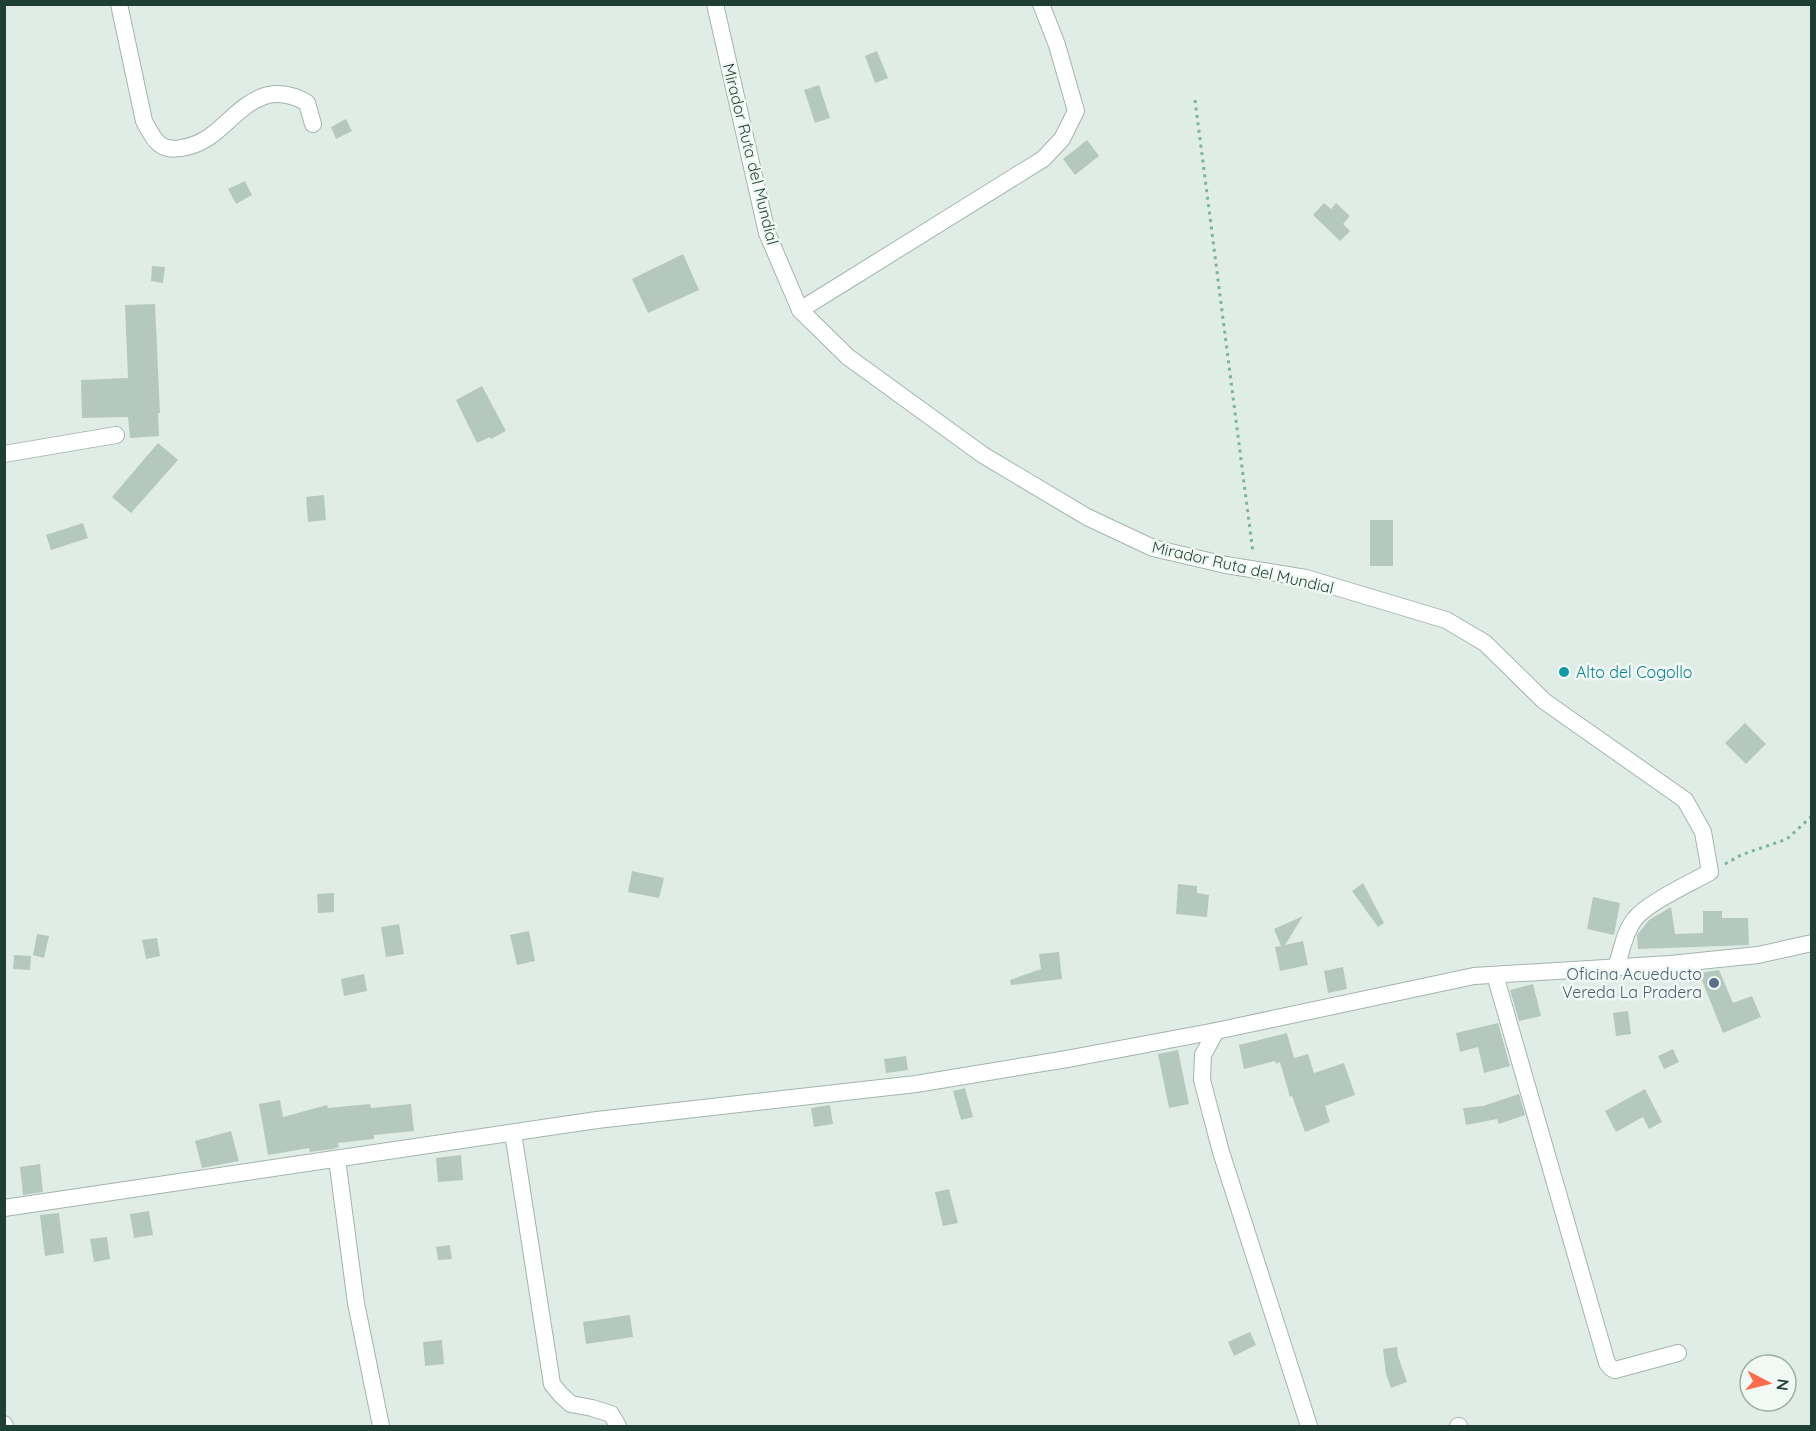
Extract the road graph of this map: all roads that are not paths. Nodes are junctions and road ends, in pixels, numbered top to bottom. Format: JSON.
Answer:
{"nodes":[{"id":1,"x":119,"y":4,"type":"edge"},
{"id":2,"x":715,"y":4,"type":"edge"},
{"id":3,"x":1041,"y":4,"type":"edge"},
{"id":4,"x":313,"y":124,"type":"dead end"},
{"id":5,"x":800,"y":310,"type":"junction"},
{"id":6,"x":116,"y":435,"type":"dead end"},
{"id":7,"x":4,"y":454,"type":"edge"},
{"id":8,"x":1812,"y":943,"type":"edge"},
{"id":9,"x":1616,"y":969,"type":"junction"},
{"id":10,"x":1495,"y":975,"type":"junction"},
{"id":11,"x":1216,"y":1031,"type":"junction"},
{"id":12,"x":513,"y":1133,"type":"junction"},
{"id":13,"x":337,"y":1159,"type":"junction"},
{"id":14,"x":4,"y":1208,"type":"edge"},
{"id":15,"x":1678,"y":1353,"type":"dead end"},
{"id":16,"x":381,"y":1426,"type":"edge"},
{"id":17,"x":618,"y":1426,"type":"edge"},
{"id":18,"x":1310,"y":1426,"type":"edge"}],
"edges":[{"from":1,"to":4,"type":"street"},
{"from":2,"to":5,"type":"street","name":"Mirador Ruta del Mundial"},
{"from":3,"to":5,"type":"street"},
{"from":5,"to":9,"type":"street","name":"Mirador Ruta del Mundial"},
{"from":6,"to":7,"type":"street"},
{"from":8,"to":9,"type":"street"},
{"from":9,"to":10,"type":"street"},
{"from":10,"to":11,"type":"street"},
{"from":10,"to":15,"type":"street"},
{"from":11,"to":12,"type":"street"},
{"from":11,"to":18,"type":"street"},
{"from":12,"to":13,"type":"street"},
{"from":12,"to":17,"type":"street"},
{"from":13,"to":14,"type":"street"},
{"from":13,"to":16,"type":"street"}]}
